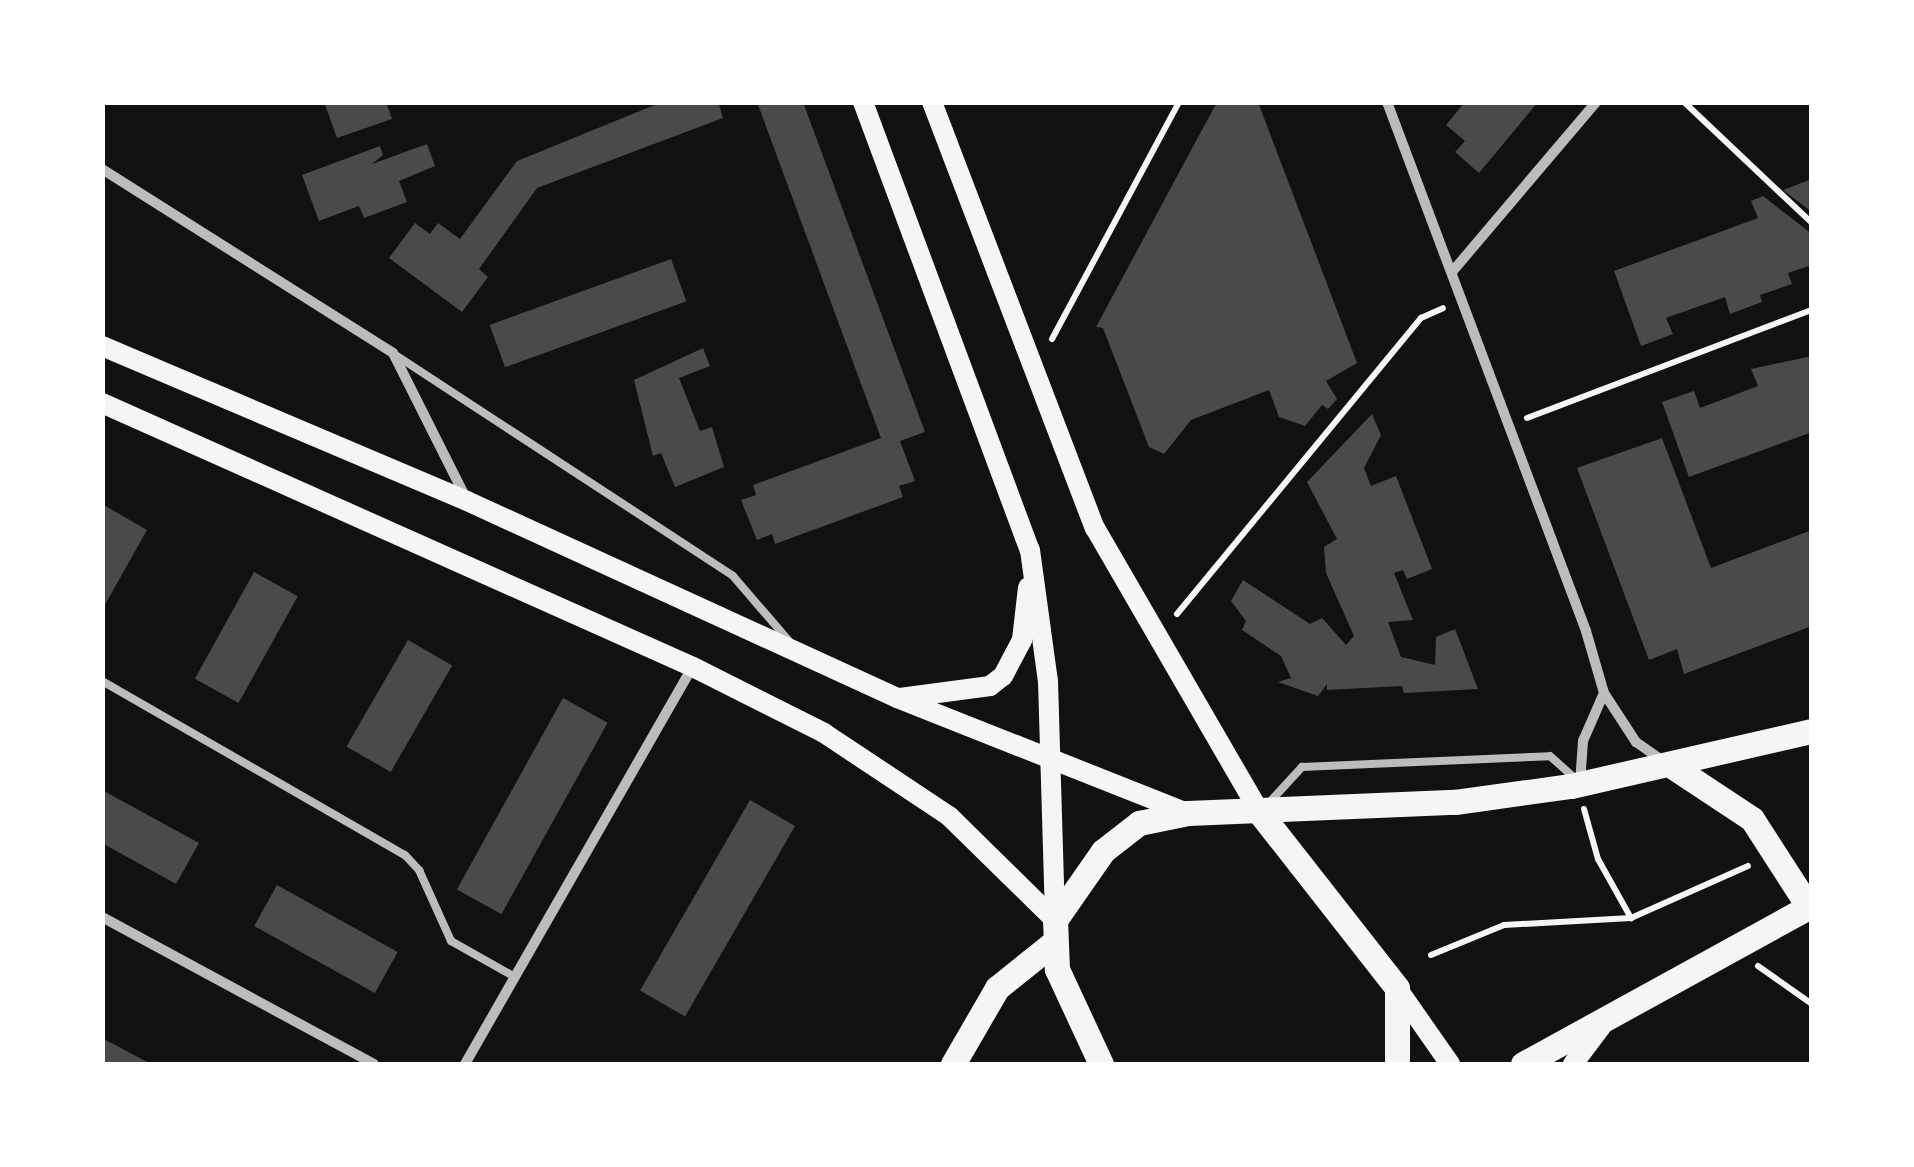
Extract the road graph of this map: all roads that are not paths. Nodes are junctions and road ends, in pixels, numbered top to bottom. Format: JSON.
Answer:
{"nodes":[{"id":1,"x":862,"y":102,"type":"edge"},
{"id":2,"x":932,"y":102,"type":"edge"},
{"id":3,"x":1387,"y":102,"type":"edge"},
{"id":4,"x":1596,"y":102,"type":"edge"},
{"id":5,"x":102,"y":169,"type":"edge"},
{"id":6,"x":1452,"y":272,"type":"junction"},
{"id":7,"x":102,"y":346,"type":"edge"},
{"id":8,"x":393,"y":352,"type":"junction"},
{"id":9,"x":102,"y":403,"type":"edge"},
{"id":10,"x":467,"y":501,"type":"junction"},
{"id":11,"x":1030,"y":550,"type":"junction"},
{"id":12,"x":801,"y":656,"type":"junction"},
{"id":13,"x":693,"y":666,"type":"junction"},
{"id":14,"x":102,"y":680,"type":"edge"},
{"id":15,"x":1604,"y":693,"type":"junction"},
{"id":16,"x":897,"y":698,"type":"junction"},
{"id":17,"x":1812,"y":731,"type":"edge"},
{"id":18,"x":1048,"y":761,"type":"junction"},
{"id":19,"x":1672,"y":766,"type":"junction"},
{"id":20,"x":1580,"y":783,"type":"junction"},
{"id":21,"x":1188,"y":813,"type":"junction"},
{"id":22,"x":1260,"y":813,"type":"junction"},
{"id":23,"x":1810,"y":908,"type":"edge"},
{"id":24,"x":102,"y":917,"type":"edge"},
{"id":25,"x":1054,"y":932,"type":"junction"},
{"id":26,"x":514,"y":978,"type":"junction"},
{"id":27,"x":1397,"y":988,"type":"junction"},
{"id":28,"x":1601,"y":1027,"type":"junction"},
{"id":29,"x":374,"y":1064,"type":"edge"},
{"id":30,"x":465,"y":1064,"type":"edge"},
{"id":31,"x":953,"y":1064,"type":"edge"},
{"id":32,"x":1102,"y":1064,"type":"edge"},
{"id":33,"x":1397,"y":1064,"type":"edge"},
{"id":34,"x":1450,"y":1064,"type":"edge"},
{"id":35,"x":1523,"y":1064,"type":"edge"},
{"id":36,"x":1573,"y":1064,"type":"edge"}],
"edges":[{"from":1,"to":11,"type":"main road"},
{"from":2,"to":22,"type":"main road"},
{"from":3,"to":6,"type":"street"},
{"from":4,"to":6,"type":"street"},
{"from":5,"to":8,"type":"street"},
{"from":6,"to":15,"type":"street"},
{"from":7,"to":10,"type":"main road"},
{"from":8,"to":10,"type":"street"},
{"from":8,"to":12,"type":"lane"},
{"from":9,"to":13,"type":"main road"},
{"from":10,"to":12,"type":"main road"},
{"from":11,"to":16,"type":"main road"},
{"from":11,"to":18,"type":"main road"},
{"from":12,"to":16,"type":"main road"},
{"from":13,"to":25,"type":"main road"},
{"from":13,"to":26,"type":"street"},
{"from":14,"to":26,"type":"lane"},
{"from":15,"to":19,"type":"street"},
{"from":15,"to":20,"type":"street"},
{"from":16,"to":18,"type":"main road"},
{"from":17,"to":19,"type":"main road"},
{"from":18,"to":21,"type":"main road"},
{"from":18,"to":25,"type":"main road"},
{"from":19,"to":20,"type":"main road"},
{"from":19,"to":23,"type":"main road"},
{"from":20,"to":22,"type":"main road"},
{"from":20,"to":22,"type":"lane"},
{"from":21,"to":22,"type":"main road"},
{"from":21,"to":25,"type":"main road"},
{"from":22,"to":27,"type":"main road"},
{"from":23,"to":28,"type":"main road"},
{"from":24,"to":29,"type":"street"},
{"from":25,"to":31,"type":"main road"},
{"from":25,"to":32,"type":"main road"},
{"from":26,"to":30,"type":"street"},
{"from":27,"to":33,"type":"main road"},
{"from":27,"to":34,"type":"main road"},
{"from":28,"to":35,"type":"main road"},
{"from":28,"to":36,"type":"main road"}]}
